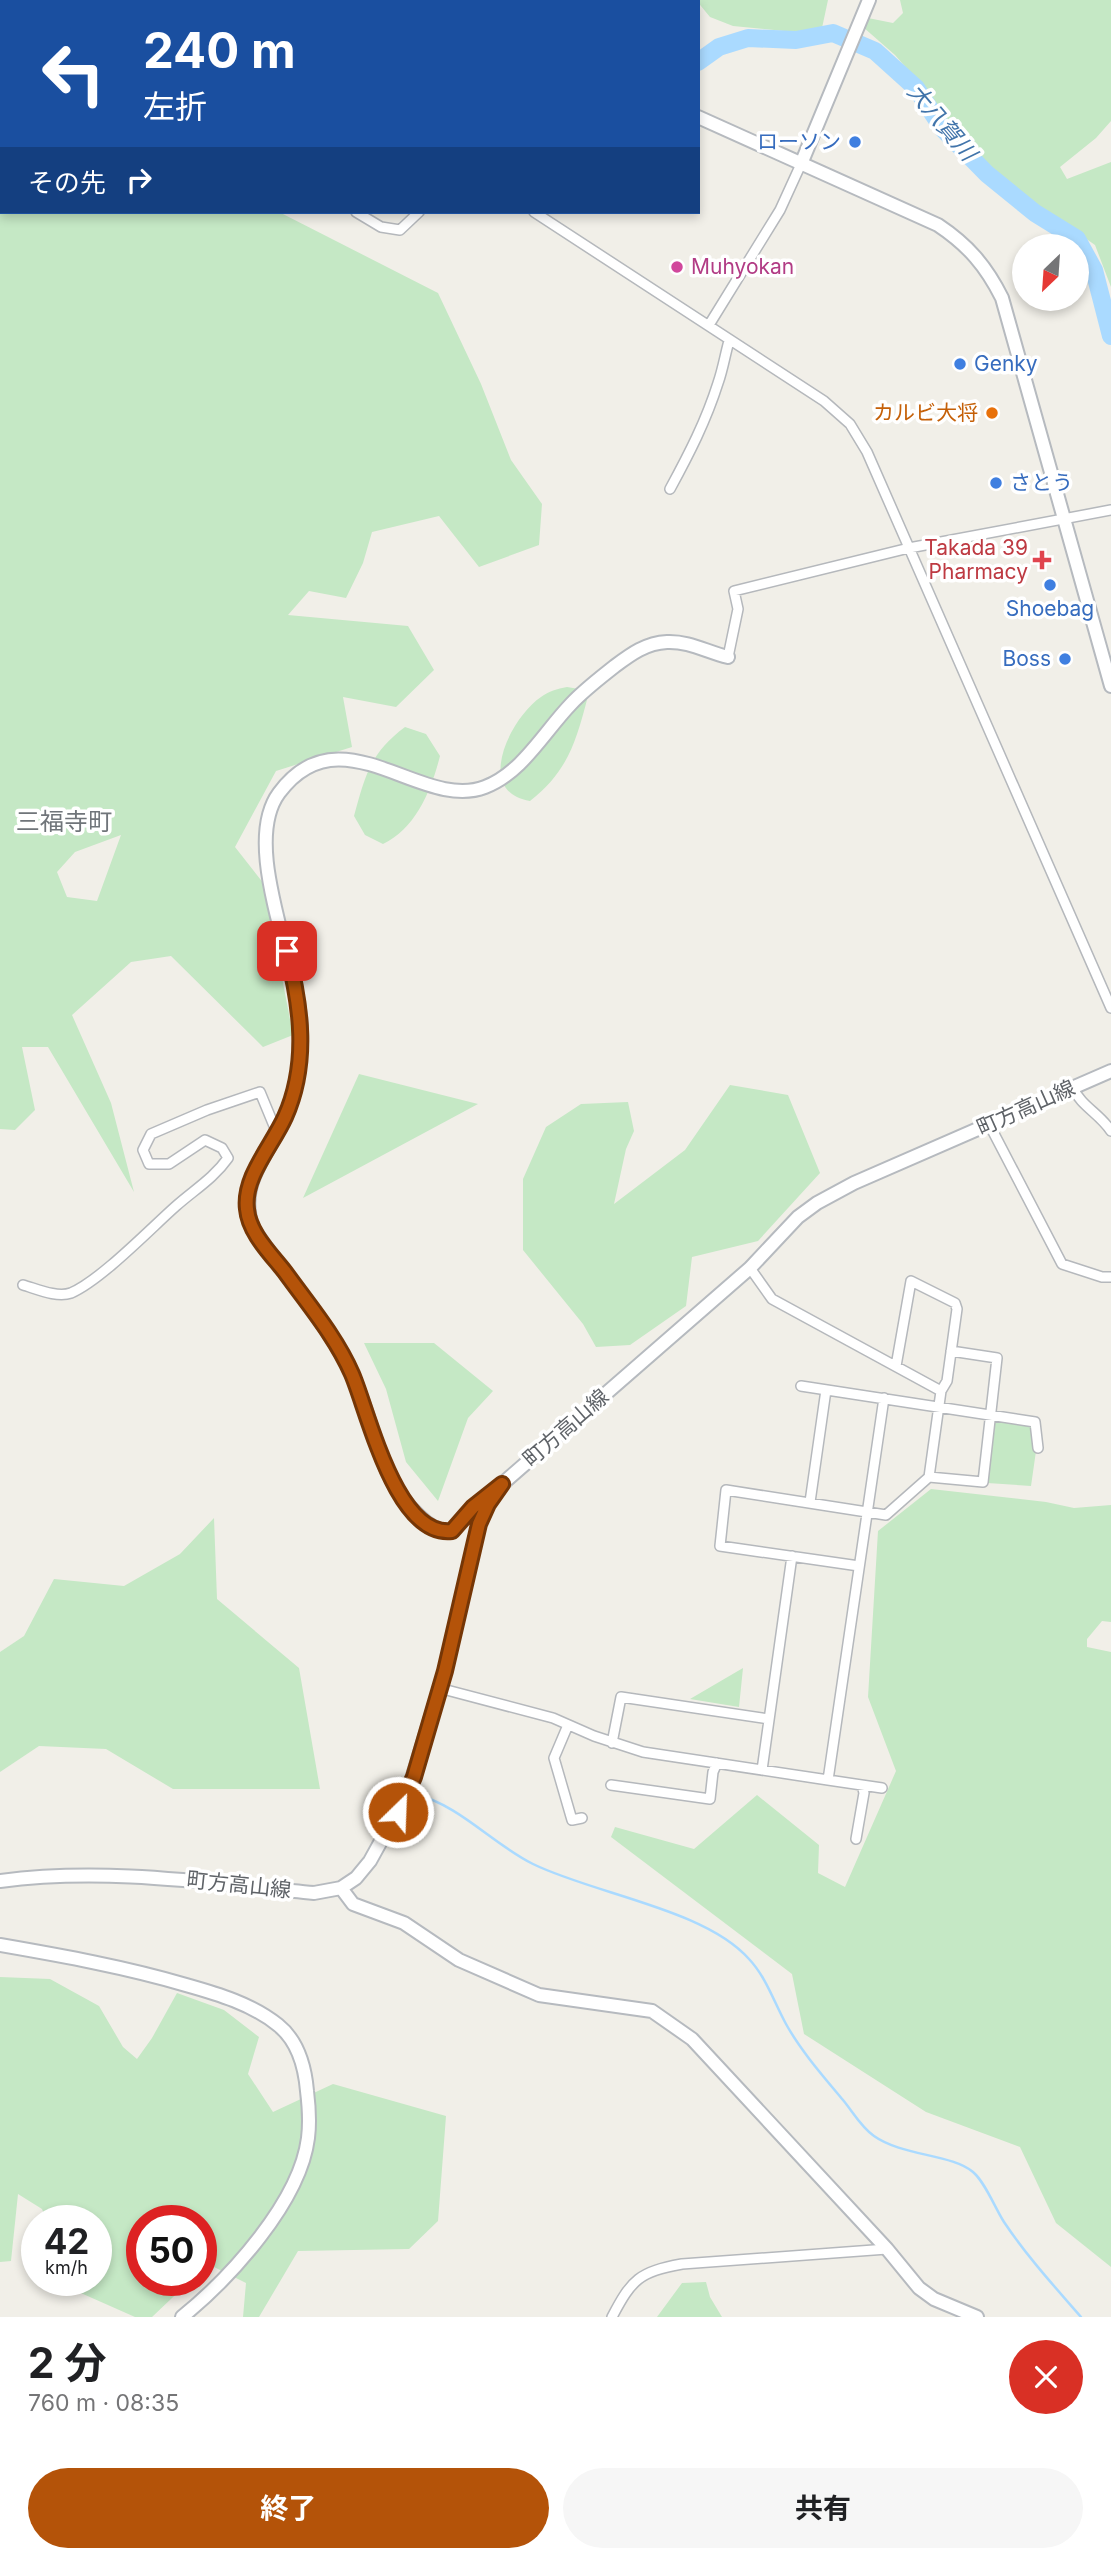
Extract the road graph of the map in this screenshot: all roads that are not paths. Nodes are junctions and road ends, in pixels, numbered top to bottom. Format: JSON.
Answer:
{"nodes":[{"id":1,"x":869,"y":0,"type":"edge"},
{"id":2,"x":700,"y":118,"type":"edge"},
{"id":3,"x":801,"y":164,"type":"junction"},
{"id":4,"x":360,"y":214,"type":"edge"},
{"id":5,"x":417,"y":214,"type":"edge"},
{"id":6,"x":537,"y":214,"type":"edge"},
{"id":7,"x":709,"y":325,"type":"junction"},
{"id":8,"x":729,"y":341,"type":"junction"},
{"id":9,"x":670,"y":489,"type":"dead end"},
{"id":10,"x":1111,"y":510,"type":"edge"},
{"id":11,"x":1065,"y":519,"type":"junction"},
{"id":12,"x":909,"y":548,"type":"junction"},
{"id":13,"x":727,"y":657,"type":"joint"},
{"id":14,"x":1111,"y":686,"type":"edge"},
{"id":15,"x":1111,"y":1007,"type":"edge"},
{"id":16,"x":1111,"y":1071,"type":"edge"},
{"id":17,"x":1073,"y":1088,"type":"junction"},
{"id":18,"x":989,"y":1124,"type":"junction"},
{"id":19,"x":1111,"y":1131,"type":"edge"},
{"id":20,"x":277,"y":1133,"type":"junction"},
{"id":21,"x":750,"y":1268,"type":"junction"},
{"id":22,"x":1111,"y":1277,"type":"edge"},
{"id":23,"x":23,"y":1285,"type":"dead end"},
{"id":24,"x":951,"y":1351,"type":"junction"},
{"id":25,"x":896,"y":1366,"type":"junction"},
{"id":26,"x":800,"y":1386,"type":"dead end"},
{"id":27,"x":827,"y":1390,"type":"junction"},
{"id":28,"x":941,"y":1391,"type":"junction"},
{"id":29,"x":884,"y":1398,"type":"junction"},
{"id":30,"x":940,"y":1407,"type":"junction"},
{"id":31,"x":990,"y":1415,"type":"junction"},
{"id":32,"x":1038,"y":1448,"type":"dead end"},
{"id":33,"x":929,"y":1477,"type":"junction"},
{"id":34,"x":502,"y":1484,"type":"junction"},
{"id":35,"x":810,"y":1502,"type":"junction"},
{"id":36,"x":866,"y":1510,"type":"junction"},
{"id":37,"x":792,"y":1556,"type":"junction"},
{"id":38,"x":859,"y":1566,"type":"junction"},
{"id":39,"x":439,"y":1688,"type":"junction"},
{"id":40,"x":769,"y":1719,"type":"junction"},
{"id":41,"x":568,"y":1725,"type":"junction"},
{"id":42,"x":612,"y":1743,"type":"junction"},
{"id":43,"x":717,"y":1763,"type":"junction"},
{"id":44,"x":762,"y":1770,"type":"junction"},
{"id":45,"x":828,"y":1780,"type":"junction"},
{"id":46,"x":611,"y":1785,"type":"dead end"},
{"id":47,"x":862,"y":1785,"type":"junction"},
{"id":48,"x":882,"y":1788,"type":"dead end"},
{"id":49,"x":582,"y":1818,"type":"dead end"},
{"id":50,"x":856,"y":1839,"type":"dead end"},
{"id":51,"x":0,"y":1881,"type":"edge"},
{"id":52,"x":341,"y":1888,"type":"junction"},
{"id":53,"x":0,"y":1945,"type":"edge"},
{"id":54,"x":887,"y":2249,"type":"junction"},
{"id":55,"x":182,"y":2317,"type":"edge"},
{"id":56,"x":612,"y":2317,"type":"edge"},
{"id":57,"x":978,"y":2317,"type":"edge"}],
"edges":[{"from":1,"to":3,"type":"street"},
{"from":2,"to":3,"type":"street"},
{"from":3,"to":7,"type":"street"},
{"from":3,"to":11,"type":"street"},
{"from":4,"to":5,"type":"street"},
{"from":6,"to":7,"type":"street"},
{"from":7,"to":8,"type":"street"},
{"from":8,"to":9,"type":"street"},
{"from":8,"to":12,"type":"street"},
{"from":10,"to":11,"type":"street"},
{"from":11,"to":12,"type":"street"},
{"from":11,"to":14,"type":"street"},
{"from":12,"to":13,"type":"street"},
{"from":12,"to":15,"type":"street"},
{"from":13,"to":20,"type":"street"},
{"from":16,"to":17,"type":"street","name":"町方高山線"},
{"from":17,"to":18,"type":"street","name":"町方高山線"},
{"from":17,"to":19,"type":"street"},
{"from":18,"to":21,"type":"street","name":"町方高山線"},
{"from":18,"to":22,"type":"street"},
{"from":20,"to":23,"type":"street"},
{"from":20,"to":34,"type":"street"},
{"from":21,"to":25,"type":"street"},
{"from":21,"to":34,"type":"street","name":"町方高山線"},
{"from":24,"to":25,"type":"street"},
{"from":24,"to":28,"type":"street"},
{"from":24,"to":31,"type":"street"},
{"from":25,"to":28,"type":"street"},
{"from":26,"to":27,"type":"street"},
{"from":27,"to":29,"type":"street"},
{"from":27,"to":35,"type":"street"},
{"from":28,"to":30,"type":"street"},
{"from":29,"to":30,"type":"street"},
{"from":29,"to":36,"type":"street"},
{"from":30,"to":31,"type":"street"},
{"from":30,"to":33,"type":"street"},
{"from":31,"to":32,"type":"street"},
{"from":31,"to":33,"type":"street"},
{"from":33,"to":36,"type":"street"},
{"from":34,"to":39,"type":"street","name":"町方高山線"},
{"from":35,"to":36,"type":"street"},
{"from":35,"to":37,"type":"street"},
{"from":36,"to":38,"type":"street"},
{"from":37,"to":38,"type":"street"},
{"from":37,"to":40,"type":"street"},
{"from":38,"to":45,"type":"street"},
{"from":39,"to":41,"type":"street"},
{"from":39,"to":52,"type":"street","name":"町方高山線"},
{"from":40,"to":42,"type":"street"},
{"from":40,"to":44,"type":"street"},
{"from":41,"to":42,"type":"street"},
{"from":41,"to":49,"type":"street"},
{"from":42,"to":43,"type":"street"},
{"from":43,"to":44,"type":"street"},
{"from":43,"to":46,"type":"street"},
{"from":44,"to":45,"type":"street"},
{"from":45,"to":47,"type":"street"},
{"from":47,"to":48,"type":"street"},
{"from":47,"to":50,"type":"street"},
{"from":51,"to":52,"type":"street","name":"町方高山線"},
{"from":52,"to":54,"type":"street"},
{"from":53,"to":55,"type":"street"},
{"from":54,"to":56,"type":"street"},
{"from":54,"to":57,"type":"street"}]}
